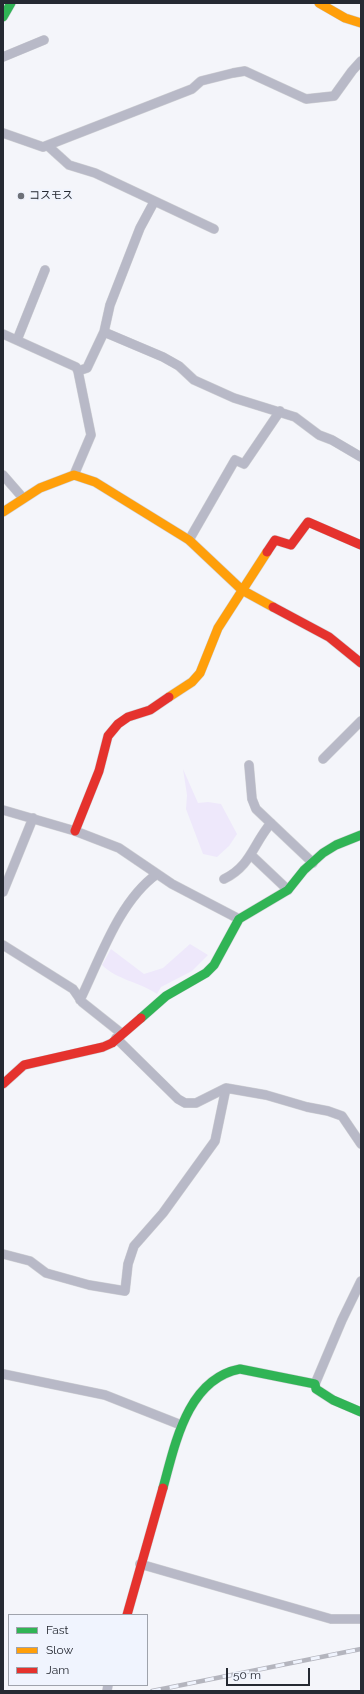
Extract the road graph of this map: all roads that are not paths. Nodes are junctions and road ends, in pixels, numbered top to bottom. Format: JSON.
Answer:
{"nodes":[{"id":1,"x":11,"y":3,"type":"edge"},
{"id":2,"x":319,"y":3,"type":"edge"},
{"id":3,"x":3,"y":17,"type":"edge"},
{"id":4,"x":361,"y":23,"type":"edge"},
{"id":5,"x":44,"y":40,"type":"dead end"},
{"id":6,"x":3,"y":57,"type":"edge"},
{"id":7,"x":361,"y":61,"type":"edge"},
{"id":8,"x":3,"y":133,"type":"edge"},
{"id":9,"x":48,"y":146,"type":"junction"},
{"id":10,"x":154,"y":202,"type":"junction"},
{"id":11,"x":214,"y":230,"type":"dead end"},
{"id":12,"x":46,"y":270,"type":"dead end"},
{"id":13,"x":104,"y":332,"type":"junction"},
{"id":14,"x":3,"y":334,"type":"edge"},
{"id":15,"x":17,"y":340,"type":"junction"},
{"id":16,"x":78,"y":371,"type":"junction"},
{"id":17,"x":280,"y":411,"type":"junction"},
{"id":18,"x":361,"y":457,"type":"edge"},
{"id":19,"x":3,"y":475,"type":"edge"},
{"id":20,"x":74,"y":475,"type":"junction"},
{"id":21,"x":23,"y":498,"type":"junction"},
{"id":22,"x":3,"y":512,"type":"edge"},
{"id":23,"x":189,"y":540,"type":"junction"},
{"id":24,"x":361,"y":545,"type":"edge"},
{"id":25,"x":242,"y":590,"type":"junction"},
{"id":26,"x":361,"y":663,"type":"edge"},
{"id":27,"x":361,"y":721,"type":"edge"},
{"id":28,"x":323,"y":759,"type":"dead end"},
{"id":29,"x":249,"y":766,"type":"dead end"},
{"id":30,"x":3,"y":810,"type":"edge"},
{"id":31,"x":32,"y":818,"type":"junction"},
{"id":32,"x":271,"y":823,"type":"junction"},
{"id":33,"x":75,"y":831,"type":"junction"},
{"id":34,"x":361,"y":835,"type":"edge"},
{"id":35,"x":251,"y":855,"type":"junction"},
{"id":36,"x":313,"y":863,"type":"junction"},
{"id":37,"x":157,"y":874,"type":"junction"},
{"id":38,"x":224,"y":879,"type":"dead end"},
{"id":39,"x":288,"y":890,"type":"junction"},
{"id":40,"x":3,"y":892,"type":"edge"},
{"id":41,"x":239,"y":919,"type":"junction"},
{"id":42,"x":3,"y":945,"type":"edge"},
{"id":43,"x":80,"y":1000,"type":"junction"},
{"id":44,"x":118,"y":1036,"type":"junction"},
{"id":45,"x":3,"y":1084,"type":"edge"},
{"id":46,"x":226,"y":1088,"type":"junction"},
{"id":47,"x":361,"y":1144,"type":"edge"},
{"id":48,"x":3,"y":1254,"type":"edge"},
{"id":49,"x":361,"y":1281,"type":"edge"},
{"id":50,"x":3,"y":1374,"type":"edge"},
{"id":51,"x":316,"y":1384,"type":"junction"},
{"id":52,"x":361,"y":1412,"type":"edge"},
{"id":53,"x":181,"y":1426,"type":"junction"},
{"id":54,"x":140,"y":1564,"type":"junction"},
{"id":55,"x":127,"y":1614,"type":"edge"},
{"id":56,"x":361,"y":1619,"type":"edge"}],
"edges":[{"from":1,"to":3,"type":"street"},
{"from":2,"to":4,"type":"street"},
{"from":5,"to":6,"type":"street"},
{"from":7,"to":9,"type":"street"},
{"from":8,"to":9,"type":"street"},
{"from":9,"to":10,"type":"street"},
{"from":10,"to":11,"type":"street"},
{"from":10,"to":13,"type":"street"},
{"from":12,"to":15,"type":"street"},
{"from":13,"to":16,"type":"street"},
{"from":13,"to":17,"type":"street"},
{"from":14,"to":15,"type":"street"},
{"from":15,"to":16,"type":"street"},
{"from":16,"to":20,"type":"street"},
{"from":17,"to":18,"type":"street"},
{"from":17,"to":23,"type":"street"},
{"from":19,"to":21,"type":"street"},
{"from":20,"to":21,"type":"street"},
{"from":20,"to":23,"type":"street"},
{"from":21,"to":22,"type":"street"},
{"from":23,"to":25,"type":"street"},
{"from":24,"to":25,"type":"street"},
{"from":25,"to":26,"type":"street"},
{"from":25,"to":33,"type":"street"},
{"from":27,"to":28,"type":"street"},
{"from":29,"to":32,"type":"street"},
{"from":30,"to":31,"type":"street"},
{"from":31,"to":33,"type":"street"},
{"from":31,"to":40,"type":"street"},
{"from":32,"to":35,"type":"street"},
{"from":32,"to":36,"type":"street"},
{"from":33,"to":37,"type":"street"},
{"from":34,"to":36,"type":"street"},
{"from":35,"to":38,"type":"street"},
{"from":35,"to":39,"type":"street"},
{"from":36,"to":39,"type":"street"},
{"from":37,"to":41,"type":"street"},
{"from":37,"to":43,"type":"street"},
{"from":39,"to":41,"type":"street"},
{"from":41,"to":44,"type":"street"},
{"from":42,"to":43,"type":"street"},
{"from":43,"to":44,"type":"street"},
{"from":44,"to":45,"type":"street"},
{"from":44,"to":46,"type":"street"},
{"from":46,"to":47,"type":"street"},
{"from":46,"to":48,"type":"street"},
{"from":49,"to":51,"type":"street"},
{"from":50,"to":53,"type":"street"},
{"from":51,"to":52,"type":"street"},
{"from":51,"to":53,"type":"street"},
{"from":53,"to":54,"type":"street"},
{"from":54,"to":55,"type":"street"},
{"from":54,"to":56,"type":"street"}]}
